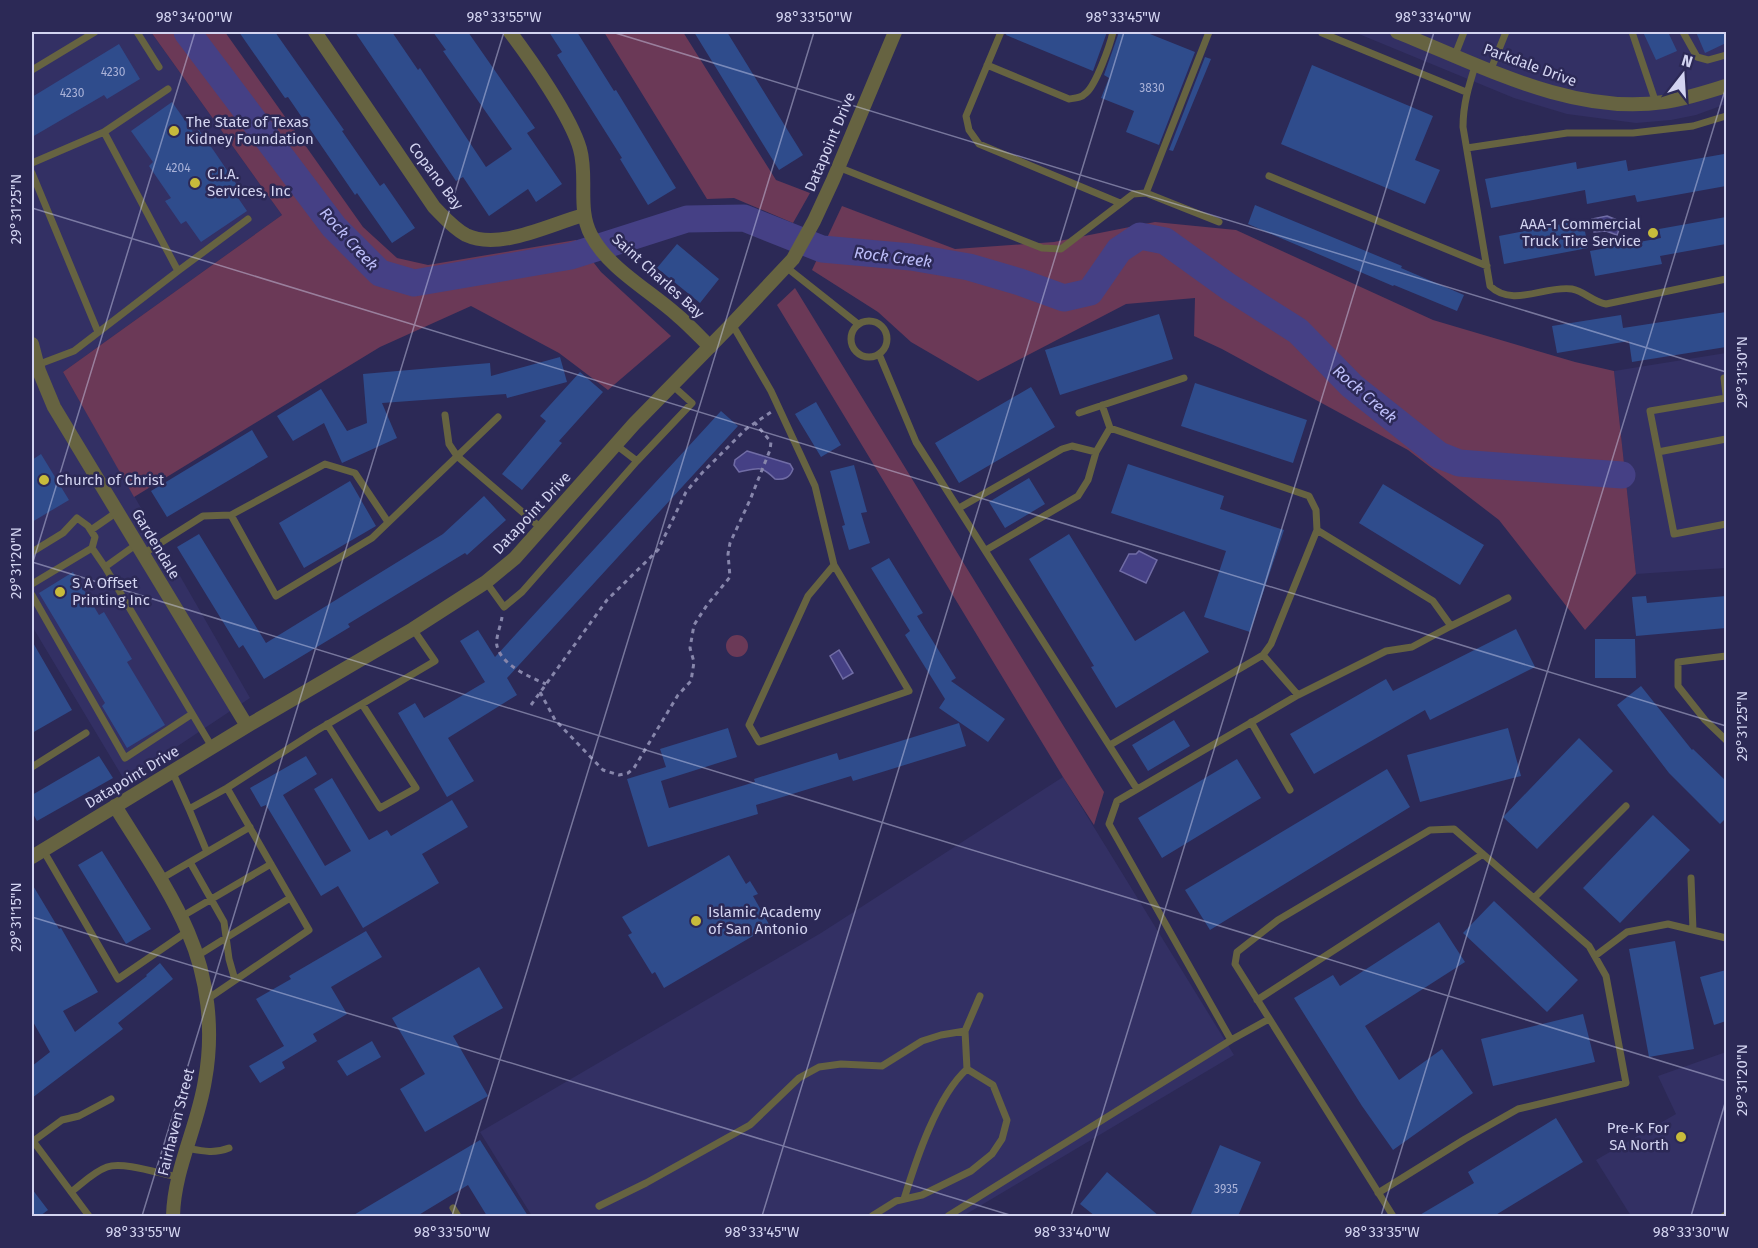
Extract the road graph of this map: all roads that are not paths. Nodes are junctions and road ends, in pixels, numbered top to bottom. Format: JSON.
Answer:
{"nodes":[{"id":1,"x":95,"y":32,"type":"edge"},
{"id":2,"x":137,"y":32,"type":"edge"},
{"id":3,"x":315,"y":32,"type":"edge"},
{"id":4,"x":510,"y":32,"type":"edge"},
{"id":5,"x":895,"y":32,"type":"edge"},
{"id":6,"x":1001,"y":32,"type":"edge"},
{"id":7,"x":1113,"y":32,"type":"edge"},
{"id":8,"x":1209,"y":32,"type":"edge"},
{"id":9,"x":1397,"y":32,"type":"edge"},
{"id":10,"x":1464,"y":32,"type":"edge"},
{"id":11,"x":1506,"y":32,"type":"edge"},
{"id":12,"x":1632,"y":32,"type":"edge"},
{"id":13,"x":1683,"y":32,"type":"edge"},
{"id":14,"x":1322,"y":33,"type":"edge"},
{"id":15,"x":1455,"y":55,"type":"junction"},
{"id":16,"x":1726,"y":55,"type":"edge"},
{"id":17,"x":1476,"y":63,"type":"junction"},
{"id":18,"x":987,"y":65,"type":"junction"},
{"id":19,"x":159,"y":67,"type":"dead end"},
{"id":20,"x":1491,"y":69,"type":"junction"},
{"id":21,"x":32,"y":70,"type":"edge"},
{"id":22,"x":1726,"y":86,"type":"edge"},
{"id":23,"x":168,"y":90,"type":"dead end"},
{"id":24,"x":1466,"y":92,"type":"junction"},
{"id":25,"x":1656,"y":103,"type":"junction"},
{"id":26,"x":1726,"y":116,"type":"edge"},
{"id":27,"x":104,"y":132,"type":"junction"},
{"id":28,"x":1467,"y":148,"type":"junction"},
{"id":29,"x":32,"y":163,"type":"edge"},
{"id":30,"x":838,"y":167,"type":"junction"},
{"id":31,"x":32,"y":173,"type":"edge"},
{"id":32,"x":1269,"y":176,"type":"dead end"},
{"id":33,"x":1146,"y":193,"type":"junction"},
{"id":34,"x":1120,"y":203,"type":"junction"},
{"id":35,"x":584,"y":215,"type":"junction"},
{"id":36,"x":248,"y":219,"type":"dead end"},
{"id":37,"x":1219,"y":222,"type":"dead end"},
{"id":38,"x":790,"y":263,"type":"junction"},
{"id":39,"x":1487,"y":266,"type":"junction"},
{"id":40,"x":178,"y":271,"type":"junction"},
{"id":41,"x":1726,"y":279,"type":"edge"},
{"id":42,"x":732,"y":324,"type":"junction"},
{"id":43,"x":858,"y":324,"type":"junction"},
{"id":44,"x":98,"y":332,"type":"junction"},
{"id":45,"x":32,"y":344,"type":"edge"},
{"id":46,"x":710,"y":347,"type":"junction"},
{"id":47,"x":879,"y":354,"type":"junction"},
{"id":48,"x":36,"y":369,"type":"edge"},
{"id":49,"x":1184,"y":378,"type":"dead end"},
{"id":50,"x":1726,"y":378,"type":"edge"},
{"id":51,"x":672,"y":385,"type":"junction"},
{"id":52,"x":1726,"y":396,"type":"edge"},
{"id":53,"x":1102,"y":405,"type":"junction"},
{"id":54,"x":1078,"y":413,"type":"dead end"},
{"id":55,"x":445,"y":415,"type":"dead end"},
{"id":56,"x":498,"y":417,"type":"dead end"},
{"id":57,"x":1110,"y":429,"type":"junction"},
{"id":58,"x":1726,"y":440,"type":"edge"},
{"id":59,"x":616,"y":445,"type":"junction"},
{"id":60,"x":1095,"y":452,"type":"junction"},
{"id":61,"x":1658,"y":452,"type":"junction"},
{"id":62,"x":457,"y":456,"type":"junction"},
{"id":63,"x":637,"y":461,"type":"junction"},
{"id":64,"x":959,"y":508,"type":"junction"},
{"id":65,"x":117,"y":512,"type":"junction"},
{"id":66,"x":231,"y":515,"type":"junction"},
{"id":67,"x":388,"y":522,"type":"junction"},
{"id":68,"x":1726,"y":524,"type":"edge"},
{"id":69,"x":541,"y":528,"type":"junction"},
{"id":70,"x":91,"y":530,"type":"junction"},
{"id":71,"x":1317,"y":530,"type":"junction"},
{"id":72,"x":92,"y":548,"type":"junction"},
{"id":73,"x":140,"y":549,"type":"junction"},
{"id":74,"x":986,"y":550,"type":"junction"},
{"id":75,"x":32,"y":552,"type":"edge"},
{"id":76,"x":834,"y":566,"type":"junction"},
{"id":77,"x":105,"y":567,"type":"junction"},
{"id":78,"x":486,"y":582,"type":"junction"},
{"id":79,"x":32,"y":584,"type":"edge"},
{"id":80,"x":32,"y":595,"type":"edge"},
{"id":81,"x":1508,"y":598,"type":"dead end"},
{"id":82,"x":1451,"y":626,"type":"junction"},
{"id":83,"x":413,"y":629,"type":"junction"},
{"id":84,"x":1263,"y":655,"type":"junction"},
{"id":85,"x":1726,"y":656,"type":"edge"},
{"id":86,"x":1298,"y":695,"type":"junction"},
{"id":87,"x":362,"y":704,"type":"junction"},
{"id":88,"x":192,"y":714,"type":"junction"},
{"id":89,"x":1251,"y":722,"type":"junction"},
{"id":90,"x":327,"y":724,"type":"junction"},
{"id":91,"x":247,"y":726,"type":"junction"},
{"id":92,"x":86,"y":733,"type":"dead end"},
{"id":93,"x":1726,"y":740,"type":"edge"},
{"id":94,"x":1110,"y":745,"type":"junction"},
{"id":95,"x":212,"y":747,"type":"junction"},
{"id":96,"x":32,"y":767,"type":"edge"},
{"id":97,"x":172,"y":771,"type":"junction"},
{"id":98,"x":227,"y":788,"type":"junction"},
{"id":99,"x":1137,"y":789,"type":"junction"},
{"id":100,"x":1290,"y":790,"type":"dead end"},
{"id":101,"x":115,"y":806,"type":"junction"},
{"id":102,"x":1626,"y":806,"type":"dead end"},
{"id":103,"x":189,"y":809,"type":"junction"},
{"id":104,"x":250,"y":827,"type":"junction"},
{"id":105,"x":207,"y":852,"type":"junction"},
{"id":106,"x":37,"y":853,"type":"edge"},
{"id":107,"x":1483,"y":854,"type":"junction"},
{"id":108,"x":190,"y":862,"type":"junction"},
{"id":109,"x":271,"y":864,"type":"junction"},
{"id":110,"x":1691,"y":878,"type":"dead end"},
{"id":111,"x":159,"y":880,"type":"junction"},
{"id":112,"x":290,"y":898,"type":"junction"},
{"id":113,"x":1534,"y":898,"type":"junction"},
{"id":114,"x":211,"y":899,"type":"junction"},
{"id":115,"x":181,"y":917,"type":"junction"},
{"id":116,"x":1693,"y":930,"type":"junction"},
{"id":117,"x":188,"y":931,"type":"junction"},
{"id":118,"x":226,"y":938,"type":"junction"},
{"id":119,"x":1726,"y":938,"type":"edge"},
{"id":120,"x":197,"y":956,"type":"junction"},
{"id":121,"x":1595,"y":957,"type":"junction"},
{"id":122,"x":235,"y":980,"type":"junction"},
{"id":123,"x":980,"y":996,"type":"dead end"},
{"id":124,"x":206,"y":1000,"type":"junction"},
{"id":125,"x":1257,"y":1000,"type":"junction"},
{"id":126,"x":1269,"y":1019,"type":"junction"},
{"id":127,"x":965,"y":1031,"type":"junction"},
{"id":128,"x":1231,"y":1040,"type":"junction"},
{"id":129,"x":967,"y":1069,"type":"junction"},
{"id":130,"x":111,"y":1099,"type":"dead end"},
{"id":131,"x":32,"y":1142,"type":"edge"},
{"id":132,"x":186,"y":1148,"type":"junction"},
{"id":133,"x":229,"y":1149,"type":"dead end"},
{"id":134,"x":178,"y":1177,"type":"junction"},
{"id":135,"x":71,"y":1192,"type":"junction"},
{"id":136,"x":1378,"y":1193,"type":"junction"},
{"id":137,"x":904,"y":1199,"type":"junction"},
{"id":138,"x":599,"y":1206,"type":"dead end"},
{"id":139,"x":453,"y":1208,"type":"dead end"},
{"id":140,"x":88,"y":1216,"type":"edge"},
{"id":141,"x":173,"y":1216,"type":"edge"},
{"id":142,"x":458,"y":1216,"type":"edge"},
{"id":143,"x":872,"y":1216,"type":"edge"},
{"id":144,"x":948,"y":1216,"type":"edge"},
{"id":145,"x":1393,"y":1216,"type":"edge"}],
"edges":[{"from":1,"to":21,"type":"lane"},
{"from":2,"to":19,"type":"lane"},
{"from":3,"to":35,"type":"street","name":"Copano Bay"},
{"from":4,"to":35,"type":"street","name":"Saint Charles Bay"},
{"from":5,"to":30,"type":"street","name":"Datapoint Drive"},
{"from":6,"to":18,"type":"lane"},
{"from":7,"to":18,"type":"lane"},
{"from":8,"to":33,"type":"lane"},
{"from":9,"to":15,"type":"street","name":"Parkdale Drive"},
{"from":10,"to":15,"type":"lane"},
{"from":11,"to":20,"type":"lane"},
{"from":12,"to":25,"type":"lane"},
{"from":13,"to":16,"type":"lane"},
{"from":14,"to":24,"type":"lane"},
{"from":15,"to":17,"type":"street","name":"Parkdale Drive"},
{"from":17,"to":20,"type":"street","name":"Parkdale Drive"},
{"from":17,"to":24,"type":"lane"},
{"from":18,"to":34,"type":"lane"},
{"from":20,"to":25,"type":"street","name":"Parkdale Drive"},
{"from":22,"to":25,"type":"street","name":"Parkdale Drive"},
{"from":23,"to":27,"type":"lane"},
{"from":24,"to":28,"type":"lane"},
{"from":26,"to":28,"type":"lane"},
{"from":27,"to":29,"type":"lane"},
{"from":27,"to":40,"type":"lane"},
{"from":28,"to":39,"type":"lane"},
{"from":30,"to":34,"type":"lane"},
{"from":30,"to":38,"type":"street","name":"Datapoint Drive"},
{"from":31,"to":44,"type":"lane"},
{"from":32,"to":39,"type":"lane"},
{"from":33,"to":34,"type":"lane"},
{"from":33,"to":37,"type":"lane"},
{"from":35,"to":46,"type":"street","name":"Saint Charles Bay"},
{"from":36,"to":40,"type":"lane"},
{"from":38,"to":42,"type":"street","name":"Datapoint Drive"},
{"from":38,"to":43,"type":"lane"},
{"from":39,"to":41,"type":"lane"},
{"from":40,"to":44,"type":"lane"},
{"from":42,"to":46,"type":"street","name":"Datapoint Drive"},
{"from":42,"to":76,"type":"lane"},
{"from":43,"to":47,"type":"lane"},
{"from":43,"to":47,"type":"lane"},
{"from":44,"to":48,"type":"lane"},
{"from":45,"to":48,"type":"street","name":"Gardendale"},
{"from":46,"to":51,"type":"street","name":"Datapoint Drive"},
{"from":47,"to":64,"type":"lane"},
{"from":48,"to":65,"type":"street","name":"Gardendale"},
{"from":49,"to":53,"type":"lane"},
{"from":50,"to":52,"type":"lane"},
{"from":51,"to":59,"type":"street","name":"Datapoint Drive"},
{"from":51,"to":63,"type":"lane"},
{"from":52,"to":61,"type":"lane"},
{"from":53,"to":54,"type":"lane"},
{"from":53,"to":57,"type":"lane"},
{"from":55,"to":62,"type":"lane"},
{"from":56,"to":62,"type":"lane"},
{"from":57,"to":60,"type":"lane"},
{"from":57,"to":71,"type":"lane"},
{"from":58,"to":61,"type":"lane"},
{"from":59,"to":63,"type":"lane"},
{"from":59,"to":69,"type":"street","name":"Datapoint Drive"},
{"from":60,"to":64,"type":"lane"},
{"from":60,"to":74,"type":"lane"},
{"from":61,"to":68,"type":"lane"},
{"from":62,"to":67,"type":"lane"},
{"from":62,"to":69,"type":"lane"},
{"from":63,"to":78,"type":"lane"},
{"from":64,"to":74,"type":"lane"},
{"from":65,"to":70,"type":"lane"},
{"from":65,"to":73,"type":"street","name":"Gardendale"},
{"from":66,"to":67,"type":"lane"},
{"from":66,"to":67,"type":"lane"},
{"from":66,"to":73,"type":"lane"},
{"from":69,"to":78,"type":"street","name":"Datapoint Drive"},
{"from":70,"to":72,"type":"lane"},
{"from":70,"to":75,"type":"lane"},
{"from":71,"to":82,"type":"lane"},
{"from":71,"to":84,"type":"lane"},
{"from":72,"to":77,"type":"lane"},
{"from":72,"to":79,"type":"lane"},
{"from":73,"to":77,"type":"lane"},
{"from":73,"to":91,"type":"street","name":"Gardendale"},
{"from":74,"to":94,"type":"lane"},
{"from":76,"to":76,"type":"lane"},
{"from":77,"to":88,"type":"lane"},
{"from":78,"to":83,"type":"street","name":"Datapoint Drive"},
{"from":80,"to":88,"type":"lane"},
{"from":81,"to":82,"type":"lane"},
{"from":82,"to":86,"type":"lane"},
{"from":83,"to":87,"type":"lane"},
{"from":83,"to":91,"type":"street","name":"Datapoint Drive"},
{"from":84,"to":86,"type":"lane"},
{"from":84,"to":94,"type":"lane"},
{"from":85,"to":93,"type":"lane"},
{"from":86,"to":89,"type":"lane"},
{"from":87,"to":90,"type":"lane"},
{"from":87,"to":90,"type":"lane"},
{"from":88,"to":95,"type":"lane"},
{"from":89,"to":99,"type":"lane"},
{"from":89,"to":100,"type":"lane"},
{"from":90,"to":98,"type":"lane"},
{"from":91,"to":95,"type":"street","name":"Datapoint Drive"},
{"from":92,"to":96,"type":"lane"},
{"from":94,"to":99,"type":"lane"},
{"from":95,"to":97,"type":"street","name":"Datapoint Drive"},
{"from":97,"to":101,"type":"street","name":"Datapoint Drive"},
{"from":97,"to":103,"type":"lane"},
{"from":98,"to":103,"type":"lane"},
{"from":98,"to":104,"type":"lane"},
{"from":99,"to":128,"type":"lane"},
{"from":101,"to":106,"type":"street","name":"Datapoint Drive"},
{"from":101,"to":111,"type":"street","name":"Fairhaven Street"},
{"from":102,"to":113,"type":"lane"},
{"from":103,"to":105,"type":"lane"},
{"from":104,"to":105,"type":"lane"},
{"from":104,"to":109,"type":"lane"},
{"from":105,"to":108,"type":"lane"},
{"from":106,"to":117,"type":"lane"},
{"from":107,"to":113,"type":"lane"},
{"from":107,"to":125,"type":"lane"},
{"from":107,"to":125,"type":"lane"},
{"from":108,"to":111,"type":"lane"},
{"from":108,"to":114,"type":"lane"},
{"from":109,"to":112,"type":"lane"},
{"from":109,"to":114,"type":"lane"},
{"from":110,"to":116,"type":"lane"},
{"from":111,"to":115,"type":"street","name":"Fairhaven Street"},
{"from":112,"to":118,"type":"lane"},
{"from":112,"to":122,"type":"lane"},
{"from":113,"to":121,"type":"lane"},
{"from":114,"to":115,"type":"lane"},
{"from":114,"to":118,"type":"lane"},
{"from":115,"to":117,"type":"street","name":"Fairhaven Street"},
{"from":116,"to":119,"type":"lane"},
{"from":116,"to":121,"type":"lane"},
{"from":117,"to":120,"type":"street","name":"Fairhaven Street"},
{"from":118,"to":120,"type":"lane"},
{"from":118,"to":122,"type":"lane"},
{"from":120,"to":124,"type":"street","name":"Fairhaven Street"},
{"from":121,"to":136,"type":"lane"},
{"from":122,"to":124,"type":"lane"},
{"from":123,"to":127,"type":"lane"},
{"from":124,"to":132,"type":"street","name":"Fairhaven Street"},
{"from":125,"to":126,"type":"lane"},
{"from":126,"to":128,"type":"lane"},
{"from":126,"to":136,"type":"lane"},
{"from":127,"to":129,"type":"lane"},
{"from":127,"to":138,"type":"lane"},
{"from":128,"to":144,"type":"lane"},
{"from":129,"to":137,"type":"lane"},
{"from":129,"to":137,"type":"lane"},
{"from":130,"to":131,"type":"lane"},
{"from":131,"to":135,"type":"lane"},
{"from":132,"to":133,"type":"lane"},
{"from":132,"to":134,"type":"street","name":"Fairhaven Street"},
{"from":134,"to":135,"type":"lane"},
{"from":134,"to":141,"type":"street","name":"Fairhaven Street"},
{"from":135,"to":140,"type":"lane"},
{"from":136,"to":145,"type":"lane"},
{"from":137,"to":143,"type":"lane"},
{"from":139,"to":142,"type":"lane"}]}
